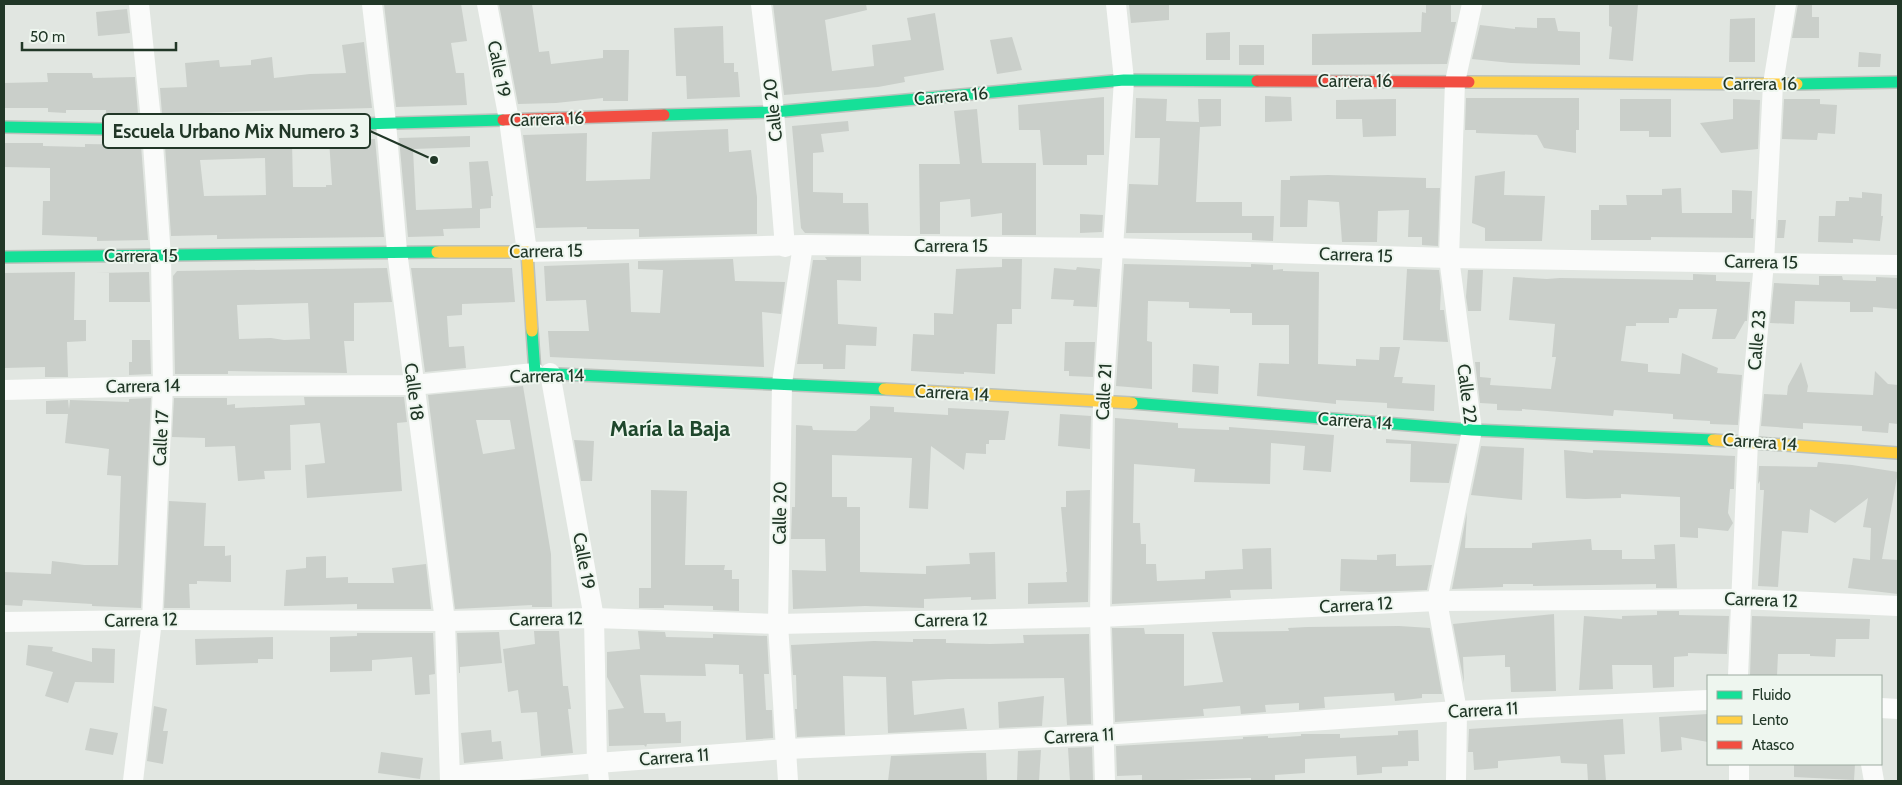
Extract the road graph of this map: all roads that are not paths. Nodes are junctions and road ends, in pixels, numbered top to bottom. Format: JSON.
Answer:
{"nodes":[{"id":1,"x":139,"y":4,"type":"edge"},
{"id":2,"x":372,"y":4,"type":"edge"},
{"id":3,"x":487,"y":4,"type":"edge"},
{"id":4,"x":761,"y":4,"type":"edge"},
{"id":5,"x":1116,"y":4,"type":"edge"},
{"id":6,"x":1472,"y":4,"type":"edge"},
{"id":7,"x":1786,"y":4,"type":"edge"},
{"id":8,"x":1124,"y":80,"type":"junction"},
{"id":9,"x":1455,"y":82,"type":"junction"},
{"id":10,"x":1898,"y":82,"type":"edge"},
{"id":11,"x":1773,"y":84,"type":"junction"},
{"id":12,"x":774,"y":112,"type":"junction"},
{"id":13,"x":509,"y":120,"type":"junction"},
{"id":14,"x":386,"y":124,"type":"junction"},
{"id":15,"x":4,"y":127,"type":"edge"},
{"id":16,"x":152,"y":130,"type":"junction"},
{"id":17,"x":794,"y":246,"type":"junction"},
{"id":18,"x":1113,"y":248,"type":"junction"},
{"id":19,"x":397,"y":251,"type":"junction"},
{"id":20,"x":527,"y":252,"type":"junction"},
{"id":21,"x":4,"y":257,"type":"edge"},
{"id":22,"x":161,"y":257,"type":"junction"},
{"id":23,"x":1449,"y":258,"type":"junction"},
{"id":24,"x":1764,"y":262,"type":"junction"},
{"id":25,"x":1898,"y":265,"type":"edge"},
{"id":26,"x":542,"y":373,"type":"junction"},
{"id":27,"x":782,"y":383,"type":"junction"},
{"id":28,"x":413,"y":384,"type":"junction"},
{"id":29,"x":163,"y":386,"type":"junction"},
{"id":30,"x":4,"y":390,"type":"edge"},
{"id":31,"x":1103,"y":401,"type":"junction"},
{"id":32,"x":1472,"y":430,"type":"junction"},
{"id":33,"x":1748,"y":441,"type":"junction"},
{"id":34,"x":1898,"y":454,"type":"edge"},
{"id":35,"x":1742,"y":599,"type":"junction"},
{"id":36,"x":1437,"y":601,"type":"junction"},
{"id":37,"x":1898,"y":606,"type":"edge"},
{"id":38,"x":1100,"y":617,"type":"junction"},
{"id":39,"x":594,"y":618,"type":"junction"},
{"id":40,"x":152,"y":620,"type":"junction"},
{"id":41,"x":445,"y":621,"type":"junction"},
{"id":42,"x":4,"y":622,"type":"edge"},
{"id":43,"x":778,"y":624,"type":"junction"},
{"id":44,"x":1738,"y":675,"type":"edge"},
{"id":45,"x":1707,"y":700,"type":"edge"},
{"id":46,"x":1882,"y":708,"type":"edge"},
{"id":47,"x":1898,"y":709,"type":"edge"},
{"id":48,"x":1457,"y":711,"type":"junction"},
{"id":49,"x":1104,"y":735,"type":"junction"},
{"id":50,"x":787,"y":749,"type":"junction"},
{"id":51,"x":1739,"y":765,"type":"edge"},
{"id":52,"x":1871,"y":765,"type":"edge"},
{"id":53,"x":598,"y":772,"type":"edge"},
{"id":54,"x":450,"y":779,"type":"edge"},
{"id":55,"x":133,"y":781,"type":"edge"},
{"id":56,"x":788,"y":781,"type":"edge"},
{"id":57,"x":1104,"y":781,"type":"edge"},
{"id":58,"x":1456,"y":781,"type":"edge"},
{"id":59,"x":1739,"y":781,"type":"edge"},
{"id":60,"x":1874,"y":781,"type":"edge"}],
"edges":[{"from":1,"to":16,"type":"street","name":"Calle 17"},
{"from":2,"to":14,"type":"street","name":"Calle 18"},
{"from":3,"to":13,"type":"street","name":"Calle 19"},
{"from":4,"to":12,"type":"street","name":"Calle 20"},
{"from":5,"to":8,"type":"street","name":"Calle 21"},
{"from":6,"to":9,"type":"street","name":"Calle 22"},
{"from":7,"to":11,"type":"street","name":"Calle 23"},
{"from":8,"to":9,"type":"street","name":"Carrera 16"},
{"from":8,"to":12,"type":"street","name":"Carrera 16"},
{"from":8,"to":18,"type":"street","name":"Calle 21"},
{"from":9,"to":11,"type":"street","name":"Carrera 16"},
{"from":9,"to":23,"type":"street","name":"Calle 22"},
{"from":10,"to":11,"type":"street","name":"Carrera 16"},
{"from":11,"to":24,"type":"street","name":"Calle 23"},
{"from":12,"to":13,"type":"street","name":"Carrera 16"},
{"from":12,"to":17,"type":"street","name":"Calle 20"},
{"from":13,"to":14,"type":"street","name":"Carrera 16"},
{"from":13,"to":20,"type":"street","name":"Calle 19"},
{"from":14,"to":16,"type":"street","name":"Carrera 16"},
{"from":14,"to":19,"type":"street","name":"Calle 18"},
{"from":15,"to":16,"type":"street","name":"Carrera 16"},
{"from":16,"to":22,"type":"street","name":"Calle 17"},
{"from":17,"to":18,"type":"street","name":"Carrera 15"},
{"from":17,"to":20,"type":"street","name":"Carrera 15"},
{"from":17,"to":27,"type":"street","name":"Calle 20"},
{"from":18,"to":23,"type":"street","name":"Carrera 15"},
{"from":18,"to":31,"type":"street","name":"Calle 21"},
{"from":19,"to":20,"type":"street","name":"Carrera 15"},
{"from":19,"to":22,"type":"street","name":"Carrera 15"},
{"from":19,"to":28,"type":"street","name":"Calle 18"},
{"from":20,"to":26,"type":"street","name":"Calle 19"},
{"from":21,"to":22,"type":"street","name":"Carrera 15"},
{"from":22,"to":29,"type":"street","name":"Calle 17"},
{"from":23,"to":24,"type":"street","name":"Carrera 15"},
{"from":23,"to":32,"type":"street","name":"Calle 22"},
{"from":24,"to":25,"type":"street","name":"Carrera 15"},
{"from":24,"to":33,"type":"street","name":"Calle 23"},
{"from":26,"to":27,"type":"street","name":"Carrera 14"},
{"from":26,"to":28,"type":"street","name":"Carrera 14"},
{"from":26,"to":39,"type":"street","name":"Calle 19"},
{"from":27,"to":31,"type":"street","name":"Carrera 14"},
{"from":27,"to":43,"type":"street","name":"Calle 20"},
{"from":28,"to":29,"type":"street","name":"Carrera 14"},
{"from":28,"to":41,"type":"street","name":"Calle 18"},
{"from":29,"to":30,"type":"street","name":"Carrera 14"},
{"from":29,"to":40,"type":"street","name":"Calle 17"},
{"from":31,"to":32,"type":"street","name":"Carrera 14"},
{"from":31,"to":38,"type":"street","name":"Calle 21"},
{"from":32,"to":33,"type":"street","name":"Carrera 14"},
{"from":32,"to":36,"type":"street","name":"Calle 22"},
{"from":33,"to":34,"type":"street","name":"Carrera 14"},
{"from":33,"to":35,"type":"street","name":"Calle 23"},
{"from":35,"to":36,"type":"street","name":"Carrera 12"},
{"from":35,"to":37,"type":"street","name":"Carrera 12"},
{"from":35,"to":44,"type":"street","name":"Calle 23"},
{"from":36,"to":38,"type":"street","name":"Carrera 12"},
{"from":36,"to":48,"type":"street","name":"Calle 22"},
{"from":38,"to":43,"type":"street","name":"Carrera 12"},
{"from":38,"to":49,"type":"street","name":"Calle 21"},
{"from":39,"to":41,"type":"street","name":"Carrera 12"},
{"from":39,"to":43,"type":"street","name":"Carrera 12"},
{"from":39,"to":53,"type":"street","name":"Calle 19"},
{"from":40,"to":41,"type":"street","name":"Carrera 12"},
{"from":40,"to":42,"type":"street","name":"Carrera 12"},
{"from":40,"to":55,"type":"street","name":"Calle 17"},
{"from":41,"to":54,"type":"street","name":"Calle 18"},
{"from":43,"to":50,"type":"street","name":"Calle 20"},
{"from":45,"to":48,"type":"street","name":"Carrera 11"},
{"from":46,"to":47,"type":"street"},
{"from":48,"to":49,"type":"street","name":"Carrera 11"},
{"from":48,"to":58,"type":"street","name":"Calle 22"},
{"from":49,"to":50,"type":"street","name":"Carrera 11"},
{"from":49,"to":57,"type":"street","name":"Calle 21"},
{"from":50,"to":53,"type":"street","name":"Carrera 11"},
{"from":50,"to":56,"type":"street","name":"Calle 20"},
{"from":51,"to":59,"type":"street"},
{"from":52,"to":60,"type":"street"},
{"from":53,"to":54,"type":"street","name":"Carrera 11"}]}
